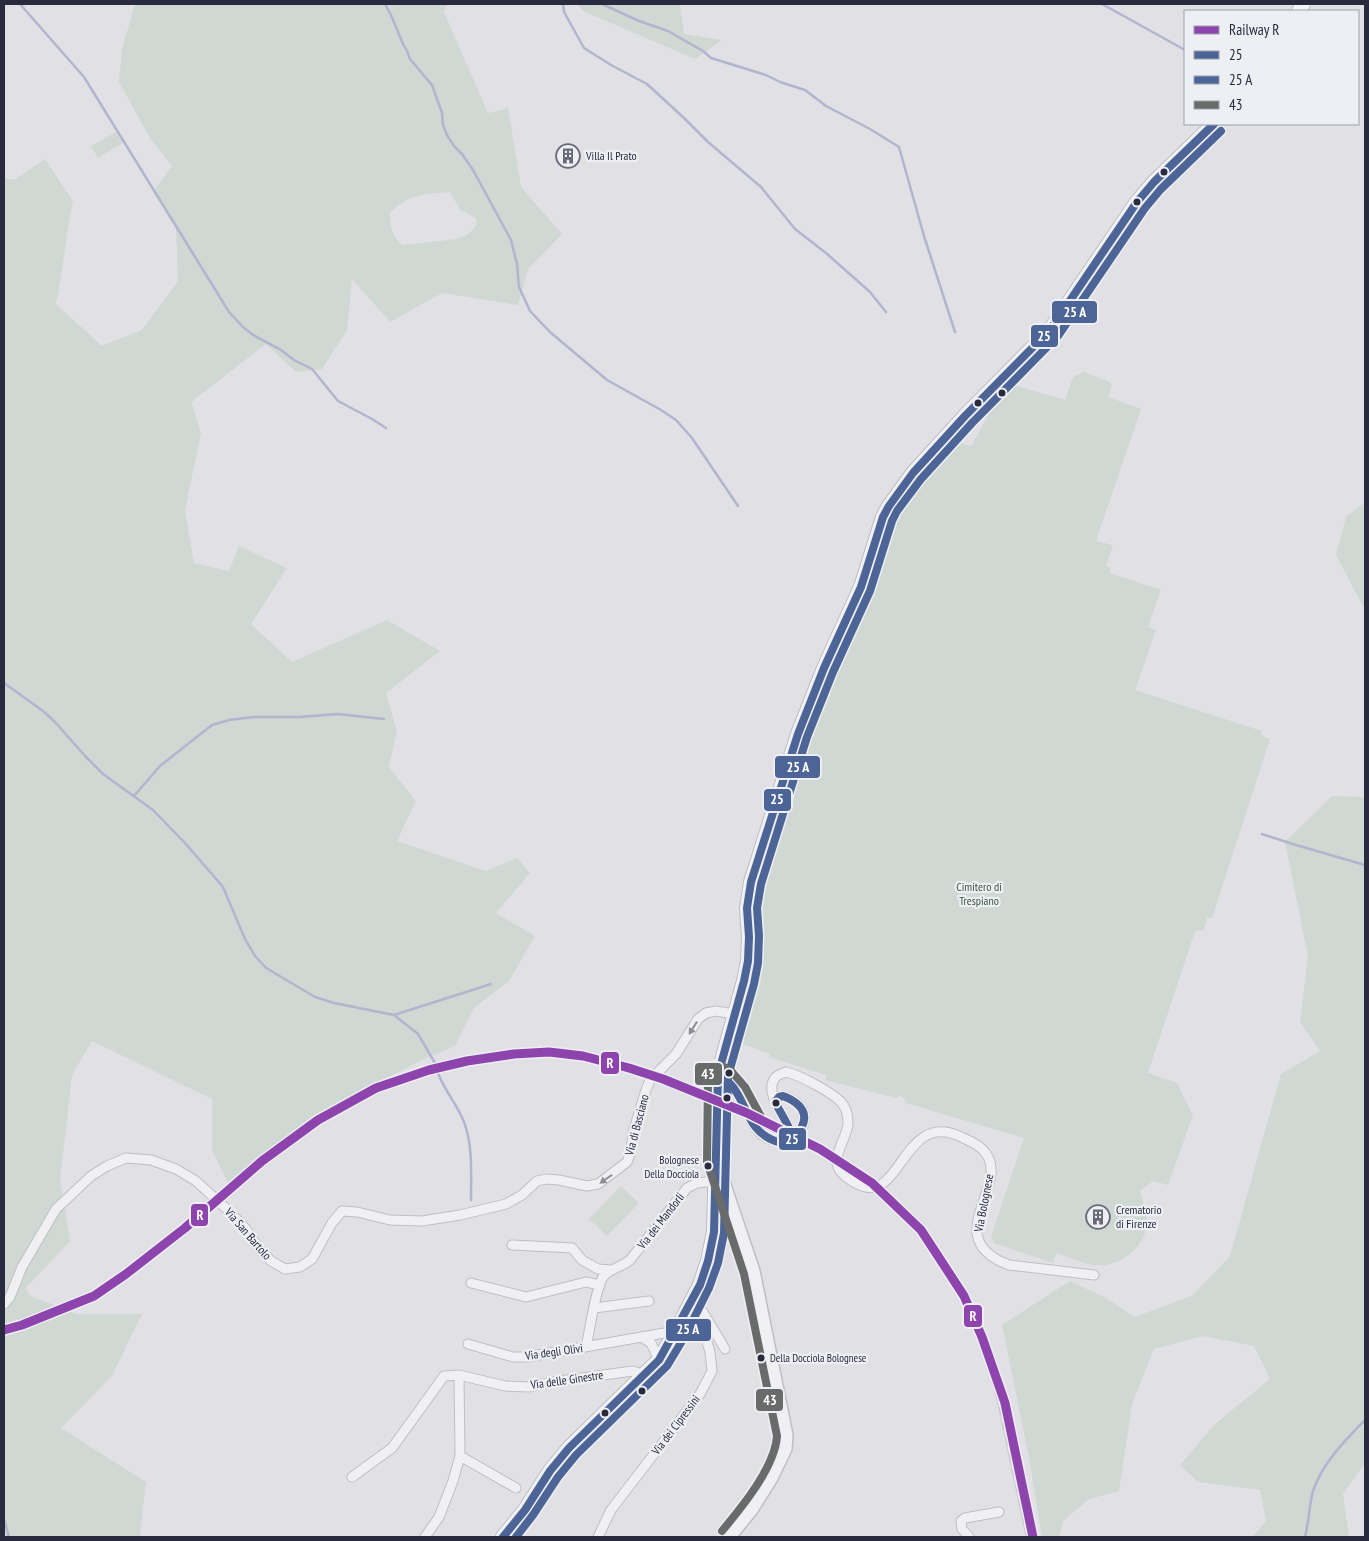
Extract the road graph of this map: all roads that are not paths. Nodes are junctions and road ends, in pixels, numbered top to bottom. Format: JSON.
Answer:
{"nodes":[{"id":1,"x":1213,"y":125,"type":"edge"},
{"id":2,"x":734,"y":1014,"type":"junction"},
{"id":3,"x":718,"y":1076,"type":"junction"},
{"id":4,"x":775,"y":1102,"type":"junction"},
{"id":5,"x":792,"y":1138,"type":"junction"},
{"id":6,"x":716,"y":1160,"type":"junction"},
{"id":7,"x":716,"y":1181,"type":"junction"},
{"id":8,"x":489,"y":1209,"type":"joint"},
{"id":9,"x":512,"y":1245,"type":"dead end"},
{"id":10,"x":611,"y":1270,"type":"junction"},
{"id":11,"x":1094,"y":1274,"type":"dead end"},
{"id":12,"x":471,"y":1283,"type":"dead end"},
{"id":13,"x":600,"y":1285,"type":"junction"},
{"id":14,"x":649,"y":1301,"type":"dead end"},
{"id":15,"x":691,"y":1303,"type":"junction"},
{"id":16,"x":4,"y":1304,"type":"edge"},
{"id":17,"x":594,"y":1308,"type":"junction"},
{"id":18,"x":676,"y":1331,"type":"junction"},
{"id":19,"x":641,"y":1337,"type":"junction"},
{"id":20,"x":468,"y":1344,"type":"dead end"},
{"id":21,"x":586,"y":1347,"type":"junction"},
{"id":22,"x":725,"y":1349,"type":"dead end"},
{"id":23,"x":659,"y":1360,"type":"junction"},
{"id":24,"x":459,"y":1375,"type":"junction"},
{"id":25,"x":645,"y":1375,"type":"junction"},
{"id":26,"x":460,"y":1456,"type":"junction"},
{"id":27,"x":352,"y":1477,"type":"dead end"},
{"id":28,"x":516,"y":1488,"type":"dead end"},
{"id":29,"x":999,"y":1512,"type":"dead end"},
{"id":30,"x":425,"y":1537,"type":"edge"},
{"id":31,"x":503,"y":1537,"type":"edge"},
{"id":32,"x":598,"y":1537,"type":"edge"},
{"id":33,"x":730,"y":1537,"type":"edge"},
{"id":34,"x":969,"y":1537,"type":"edge"}],
"edges":[{"from":1,"to":2,"type":"main road"},
{"from":2,"to":3,"type":"main road"},
{"from":2,"to":8,"type":"street","name":"Via di Basciano","one_way":true},
{"from":3,"to":5,"type":"street"},
{"from":3,"to":6,"type":"main road"},
{"from":4,"to":5,"type":"street","name":"Via Bolognese"},
{"from":4,"to":5,"type":"street"},
{"from":4,"to":11,"type":"street","name":"Via Bolognese"},
{"from":6,"to":7,"type":"main road"},
{"from":6,"to":33,"type":"street"},
{"from":7,"to":10,"type":"street","name":"Via dei Mandorli"},
{"from":7,"to":15,"type":"main road"},
{"from":8,"to":16,"type":"street","name":"Via San Bartolo"},
{"from":9,"to":10,"type":"street"},
{"from":10,"to":13,"type":"street","name":"Via dei Mandorli"},
{"from":12,"to":13,"type":"street"},
{"from":13,"to":17,"type":"street","name":"Via dei Mandorli"},
{"from":14,"to":17,"type":"street"},
{"from":15,"to":18,"type":"main road"},
{"from":15,"to":22,"type":"street"},
{"from":15,"to":32,"type":"street","name":"Via dei Cipressini"},
{"from":17,"to":21,"type":"street","name":"Via dei Mandorli"},
{"from":18,"to":19,"type":"street","name":"Via degli Olivi"},
{"from":18,"to":23,"type":"main road"},
{"from":19,"to":21,"type":"street","name":"Via degli Olivi"},
{"from":19,"to":23,"type":"street"},
{"from":20,"to":21,"type":"street","name":"Via degli Olivi"},
{"from":23,"to":25,"type":"main road"},
{"from":24,"to":25,"type":"street","name":"Via delle Ginestre"},
{"from":24,"to":26,"type":"street"},
{"from":24,"to":27,"type":"street"},
{"from":25,"to":31,"type":"main road"},
{"from":26,"to":28,"type":"street"},
{"from":26,"to":30,"type":"street"},
{"from":29,"to":34,"type":"street"}]}
